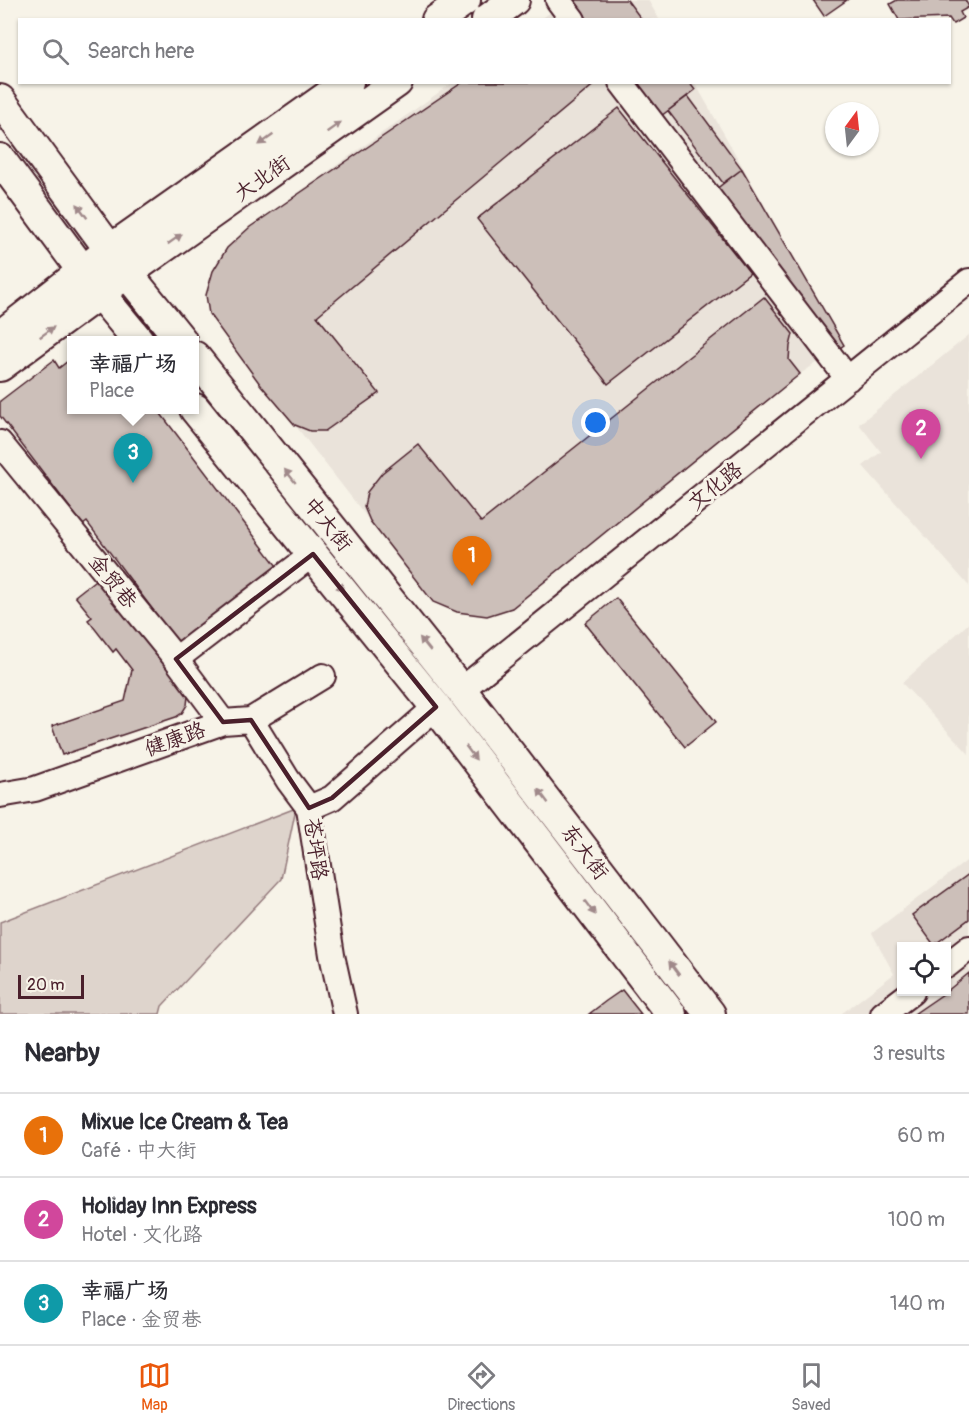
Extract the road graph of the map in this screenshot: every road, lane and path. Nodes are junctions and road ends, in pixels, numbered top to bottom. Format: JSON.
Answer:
{"nodes":[{"id":1,"x":465,"y":0,"type":"edge"},
{"id":2,"x":514,"y":0,"type":"edge"},
{"id":3,"x":558,"y":0,"type":"edge"},
{"id":4,"x":440,"y":18,"type":"edge"},
{"id":5,"x":490,"y":18,"type":"edge"},
{"id":6,"x":572,"y":18,"type":"edge"},
{"id":7,"x":345,"y":84,"type":"edge"},
{"id":8,"x":394,"y":84,"type":"edge"},
{"id":9,"x":623,"y":84,"type":"edge"},
{"id":10,"x":0,"y":100,"type":"edge"},
{"id":11,"x":0,"y":159,"type":"edge"},
{"id":12,"x":118,"y":261,"type":"junction"},
{"id":13,"x":969,"y":281,"type":"edge"},
{"id":14,"x":92,"y":282,"type":"junction"},
{"id":15,"x":0,"y":336,"type":"edge"},
{"id":16,"x":135,"y":336,"type":"edge"},
{"id":17,"x":178,"y":336,"type":"edge"},
{"id":18,"x":199,"y":362,"type":"edge"},
{"id":19,"x":0,"y":366,"type":"edge"},
{"id":20,"x":848,"y":380,"type":"junction"},
{"id":21,"x":199,"y":414,"type":"edge"},
{"id":22,"x":0,"y":443,"type":"edge"},
{"id":23,"x":313,"y":554,"type":"junction"},
{"id":24,"x":176,"y":659,"type":"junction"},
{"id":25,"x":323,"y":676,"type":"dead end"},
{"id":26,"x":461,"y":690,"type":"junction"},
{"id":27,"x":436,"y":707,"type":"junction"},
{"id":28,"x":251,"y":720,"type":"junction"},
{"id":29,"x":223,"y":722,"type":"junction"},
{"id":30,"x":0,"y":795,"type":"edge"},
{"id":31,"x":309,"y":808,"type":"junction"},
{"id":32,"x":969,"y":948,"type":"edge"},
{"id":33,"x":951,"y":962,"type":"edge"},
{"id":34,"x":907,"y":996,"type":"edge"},
{"id":35,"x":345,"y":1014,"type":"edge"},
{"id":36,"x":671,"y":1014,"type":"edge"},
{"id":37,"x":710,"y":1014,"type":"edge"},
{"id":38,"x":883,"y":1014,"type":"edge"}],
"edges":[{"from":1,"to":4,"type":"main road"},
{"from":2,"to":5,"type":"main road"},
{"from":3,"to":6,"type":"street"},
{"from":7,"to":12,"type":"main road","name":"大北街","one_way":true},
{"from":12,"to":8,"type":"main road","name":"大北街","one_way":true},
{"from":9,"to":20,"type":"street"},
{"from":12,"to":10,"type":"main road","one_way":true},
{"from":11,"to":14,"type":"main road"},
{"from":12,"to":14,"type":"main road"},
{"from":12,"to":17,"type":"main road"},
{"from":13,"to":20,"type":"street","name":"文化路"},
{"from":14,"to":15,"type":"main road"},
{"from":14,"to":16,"type":"main road"},
{"from":19,"to":14,"type":"main road","one_way":true},
{"from":26,"to":18,"type":"main road","name":"中大街","one_way":true},
{"from":20,"to":26,"type":"street","name":"文化路"},
{"from":21,"to":23,"type":"main road","name":"中大街"},
{"from":22,"to":24,"type":"street","name":"金贸巷"},
{"from":23,"to":24,"type":"street"},
{"from":23,"to":27,"type":"main road","name":"中大街","one_way":true},
{"from":24,"to":29,"type":"street","name":"金贸巷"},
{"from":25,"to":28,"type":"street"},
{"from":37,"to":26,"type":"main road","name":"东大街","one_way":true},
{"from":27,"to":31,"type":"street","name":"苍坪路"},
{"from":27,"to":36,"type":"main road","name":"东大街","one_way":true},
{"from":28,"to":29,"type":"street","name":"健康路"},
{"from":28,"to":31,"type":"street"},
{"from":29,"to":30,"type":"street","name":"健康路"},
{"from":31,"to":35,"type":"street","name":"苍坪路"},
{"from":32,"to":33,"type":"street"},
{"from":34,"to":38,"type":"street"}]}
